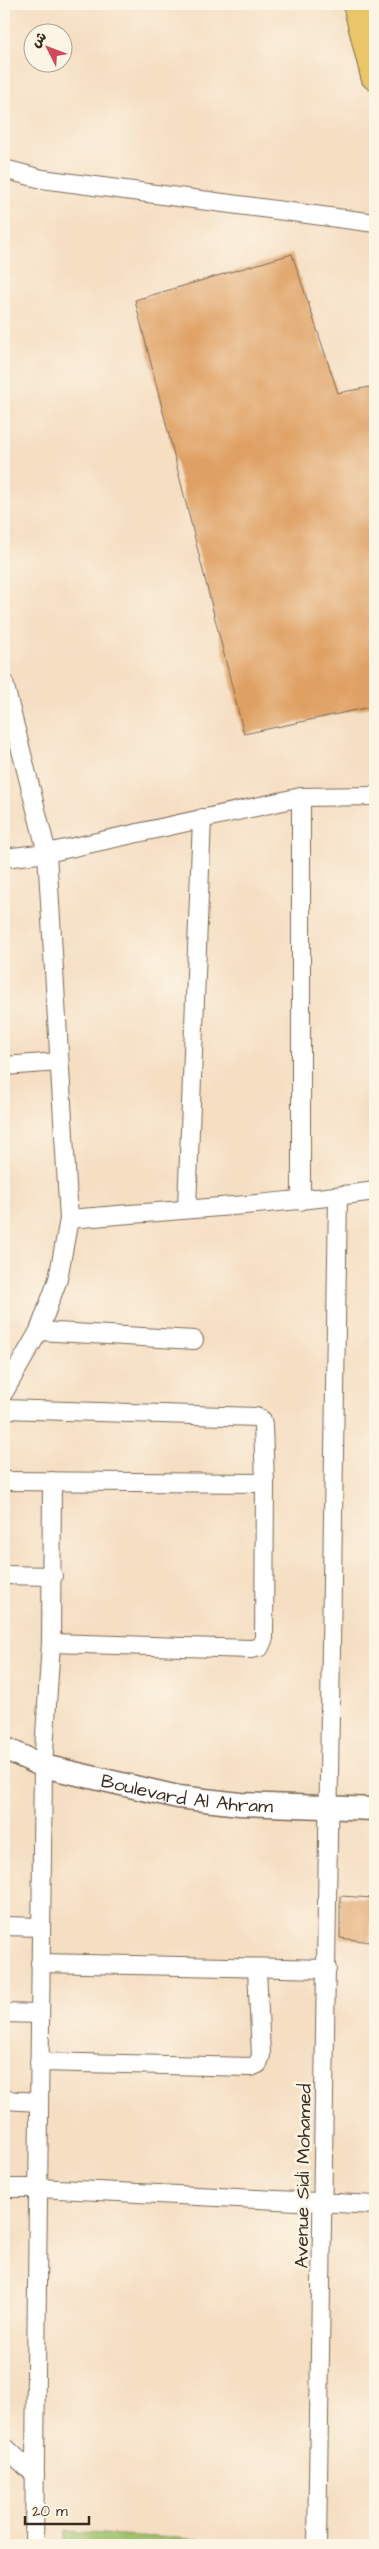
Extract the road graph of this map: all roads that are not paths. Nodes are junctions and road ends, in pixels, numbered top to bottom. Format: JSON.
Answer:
{"nodes":[{"id":1,"x":365,"y":18,"type":"edge"},
{"id":2,"x":375,"y":76,"type":"edge"},
{"id":3,"x":4,"y":169,"type":"edge"},
{"id":4,"x":375,"y":222,"type":"edge"},
{"id":5,"x":4,"y":684,"type":"edge"},
{"id":6,"x":10,"y":730,"type":"edge"},
{"id":7,"x":375,"y":796,"type":"edge"},
{"id":8,"x":301,"y":797,"type":"junction"},
{"id":9,"x":202,"y":818,"type":"junction"},
{"id":10,"x":47,"y":853,"type":"junction"},
{"id":11,"x":4,"y":858,"type":"edge"},
{"id":12,"x":59,"y":1062,"type":"junction"},
{"id":13,"x":4,"y":1066,"type":"edge"},
{"id":14,"x":375,"y":1191,"type":"edge"},
{"id":15,"x":338,"y":1196,"type":"junction"},
{"id":16,"x":301,"y":1201,"type":"junction"},
{"id":17,"x":188,"y":1208,"type":"junction"},
{"id":18,"x":69,"y":1219,"type":"junction"},
{"id":19,"x":39,"y":1330,"type":"junction"},
{"id":20,"x":194,"y":1340,"type":"dead end"},
{"id":21,"x":4,"y":1392,"type":"edge"},
{"id":22,"x":4,"y":1409,"type":"edge"},
{"id":23,"x":4,"y":1481,"type":"edge"},
{"id":24,"x":52,"y":1481,"type":"junction"},
{"id":25,"x":265,"y":1483,"type":"junction"},
{"id":26,"x":4,"y":1575,"type":"edge"},
{"id":27,"x":53,"y":1576,"type":"junction"},
{"id":28,"x":51,"y":1643,"type":"junction"},
{"id":29,"x":4,"y":1748,"type":"edge"},
{"id":30,"x":43,"y":1766,"type":"junction"},
{"id":31,"x":330,"y":1808,"type":"junction"},
{"id":32,"x":375,"y":1809,"type":"edge"},
{"id":33,"x":4,"y":1926,"type":"edge"},
{"id":34,"x":41,"y":1927,"type":"junction"},
{"id":35,"x":40,"y":1963,"type":"junction"},
{"id":36,"x":257,"y":1968,"type":"junction"},
{"id":37,"x":327,"y":1969,"type":"junction"},
{"id":38,"x":4,"y":2013,"type":"edge"},
{"id":39,"x":40,"y":2014,"type":"junction"},
{"id":40,"x":39,"y":2062,"type":"junction"},
{"id":41,"x":4,"y":2100,"type":"edge"},
{"id":42,"x":39,"y":2102,"type":"junction"},
{"id":43,"x":4,"y":2188,"type":"edge"},
{"id":44,"x":38,"y":2188,"type":"junction"},
{"id":45,"x":323,"y":2203,"type":"junction"},
{"id":46,"x":375,"y":2205,"type":"edge"},
{"id":47,"x":4,"y":2446,"type":"edge"},
{"id":48,"x":35,"y":2475,"type":"junction"},
{"id":49,"x":34,"y":2545,"type":"edge"},
{"id":50,"x":317,"y":2545,"type":"edge"}],
"edges":[{"from":1,"to":2,"type":"highway"},
{"from":3,"to":4,"type":"street"},
{"from":5,"to":6,"type":"street"},
{"from":6,"to":10,"type":"street"},
{"from":7,"to":8,"type":"street"},
{"from":8,"to":9,"type":"street"},
{"from":8,"to":16,"type":"street"},
{"from":9,"to":10,"type":"street"},
{"from":9,"to":17,"type":"street"},
{"from":10,"to":11,"type":"street"},
{"from":10,"to":12,"type":"street"},
{"from":12,"to":13,"type":"street"},
{"from":12,"to":18,"type":"street"},
{"from":14,"to":15,"type":"street"},
{"from":15,"to":16,"type":"street"},
{"from":15,"to":31,"type":"street","name":"Avenue Sidi Mohamed"},
{"from":16,"to":17,"type":"street"},
{"from":17,"to":18,"type":"street"},
{"from":18,"to":19,"type":"street"},
{"from":19,"to":20,"type":"street"},
{"from":19,"to":21,"type":"street"},
{"from":22,"to":25,"type":"street"},
{"from":23,"to":24,"type":"street"},
{"from":24,"to":25,"type":"street"},
{"from":24,"to":27,"type":"street"},
{"from":25,"to":28,"type":"street"},
{"from":26,"to":27,"type":"street"},
{"from":27,"to":28,"type":"street"},
{"from":28,"to":30,"type":"street"},
{"from":29,"to":30,"type":"street","name":"Boulevard Al Ahram"},
{"from":30,"to":31,"type":"street","name":"Boulevard Al Ahram"},
{"from":30,"to":34,"type":"street"},
{"from":31,"to":32,"type":"street","name":"Boulevard Al Ahram"},
{"from":31,"to":37,"type":"street","name":"Avenue Sidi Mohamed"},
{"from":33,"to":34,"type":"street"},
{"from":34,"to":35,"type":"street"},
{"from":35,"to":36,"type":"street"},
{"from":35,"to":39,"type":"street"},
{"from":36,"to":37,"type":"street"},
{"from":36,"to":40,"type":"street"},
{"from":37,"to":45,"type":"street","name":"Avenue Sidi Mohamed"},
{"from":38,"to":39,"type":"street"},
{"from":39,"to":40,"type":"street"},
{"from":40,"to":42,"type":"street"},
{"from":41,"to":42,"type":"street"},
{"from":42,"to":44,"type":"street"},
{"from":43,"to":44,"type":"street"},
{"from":44,"to":45,"type":"street"},
{"from":44,"to":48,"type":"street"},
{"from":45,"to":46,"type":"street"},
{"from":45,"to":50,"type":"street","name":"Avenue Sidi Mohamed"},
{"from":47,"to":48,"type":"street"},
{"from":48,"to":49,"type":"street"}]}
